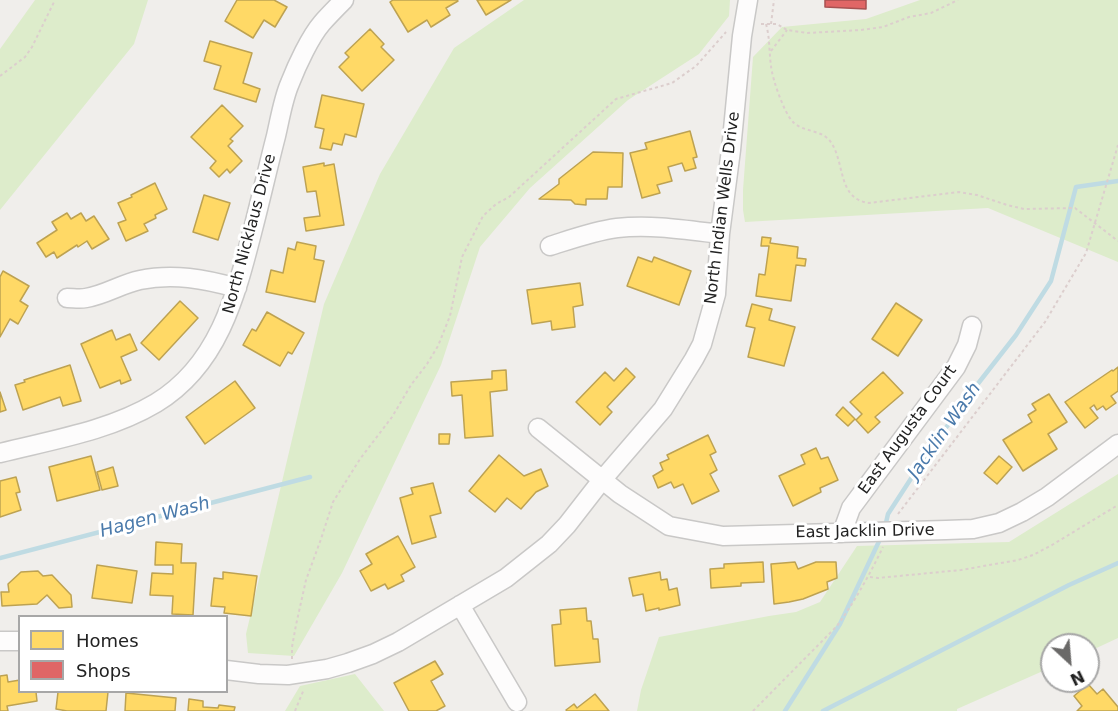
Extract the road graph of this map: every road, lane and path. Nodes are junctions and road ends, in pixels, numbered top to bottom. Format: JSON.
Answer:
{"nodes":[{"id":1,"x":55,"y":0,"type":"edge"},
{"id":2,"x":344,"y":0,"type":"edge"},
{"id":3,"x":748,"y":0,"type":"edge"},
{"id":4,"x":774,"y":0,"type":"edge"},
{"id":5,"x":958,"y":0,"type":"edge"},
{"id":6,"x":766,"y":24,"type":"junction"},
{"id":7,"x":771,"y":24,"type":"junction"},
{"id":8,"x":743,"y":26,"type":"junction"},
{"id":9,"x":787,"y":30,"type":"junction"},
{"id":10,"x":771,"y":51,"type":"junction"},
{"id":11,"x":0,"y":76,"type":"edge"},
{"id":12,"x":1118,"y":145,"type":"edge"},
{"id":13,"x":1095,"y":224,"type":"junction"},
{"id":14,"x":720,"y":234,"type":"junction"},
{"id":15,"x":1118,"y":241,"type":"edge"},
{"id":16,"x":550,"y":246,"type":"dead end"},
{"id":17,"x":237,"y":288,"type":"junction"},
{"id":18,"x":68,"y":298,"type":"dead end"},
{"id":19,"x":972,"y":326,"type":"dead end"},
{"id":20,"x":538,"y":428,"type":"dead end"},
{"id":21,"x":1118,"y":444,"type":"edge"},
{"id":22,"x":0,"y":453,"type":"edge"},
{"id":23,"x":602,"y":480,"type":"junction"},
{"id":24,"x":1118,"y":505,"type":"edge"},
{"id":25,"x":896,"y":517,"type":"dead end"},
{"id":26,"x":843,"y":533,"type":"junction"},
{"id":27,"x":883,"y":546,"type":"dead end"},
{"id":28,"x":868,"y":577,"type":"junction"},
{"id":29,"x":460,"y":605,"type":"junction"},
{"id":30,"x":0,"y":641,"type":"edge"},
{"id":31,"x":18,"y":641,"type":"edge"},
{"id":32,"x":228,"y":670,"type":"edge"},
{"id":33,"x":300,"y":674,"type":"junction"},
{"id":34,"x":517,"y":702,"type":"dead end"},
{"id":35,"x":296,"y":711,"type":"edge"},
{"id":36,"x":753,"y":711,"type":"edge"}],
"edges":[{"from":1,"to":11,"type":"path"},
{"from":2,"to":17,"type":"street","name":"North Nicklaus Drive"},
{"from":3,"to":8,"type":"street","name":"North Indian Wells Drive"},
{"from":4,"to":7,"type":"path"},
{"from":5,"to":9,"type":"path"},
{"from":6,"to":7,"type":"path"},
{"from":6,"to":8,"type":"path"},
{"from":6,"to":10,"type":"path"},
{"from":7,"to":9,"type":"path"},
{"from":8,"to":14,"type":"street","name":"North Indian Wells Drive"},
{"from":8,"to":33,"type":"path"},
{"from":9,"to":10,"type":"path"},
{"from":10,"to":13,"type":"path"},
{"from":12,"to":13,"type":"path"},
{"from":13,"to":15,"type":"path"},
{"from":13,"to":25,"type":"path"},
{"from":14,"to":16,"type":"street"},
{"from":14,"to":23,"type":"street","name":"North Indian Wells Drive"},
{"from":17,"to":18,"type":"street"},
{"from":17,"to":22,"type":"street","name":"North Nicklaus Drive"},
{"from":19,"to":26,"type":"street","name":"East Augusta Court"},
{"from":20,"to":23,"type":"street","name":"East Jacklin Drive"},
{"from":21,"to":26,"type":"street","name":"East Jacklin Drive"},
{"from":23,"to":26,"type":"street","name":"East Jacklin Drive"},
{"from":23,"to":29,"type":"street","name":"North Indian Wells Drive"},
{"from":24,"to":28,"type":"path"},
{"from":27,"to":28,"type":"path"},
{"from":28,"to":36,"type":"path"},
{"from":29,"to":33,"type":"street","name":"North Indian Wells Drive"},
{"from":29,"to":34,"type":"street"},
{"from":30,"to":31,"type":"street"},
{"from":32,"to":33,"type":"street","name":"North Indian Wells Drive"},
{"from":33,"to":35,"type":"path"}]}
